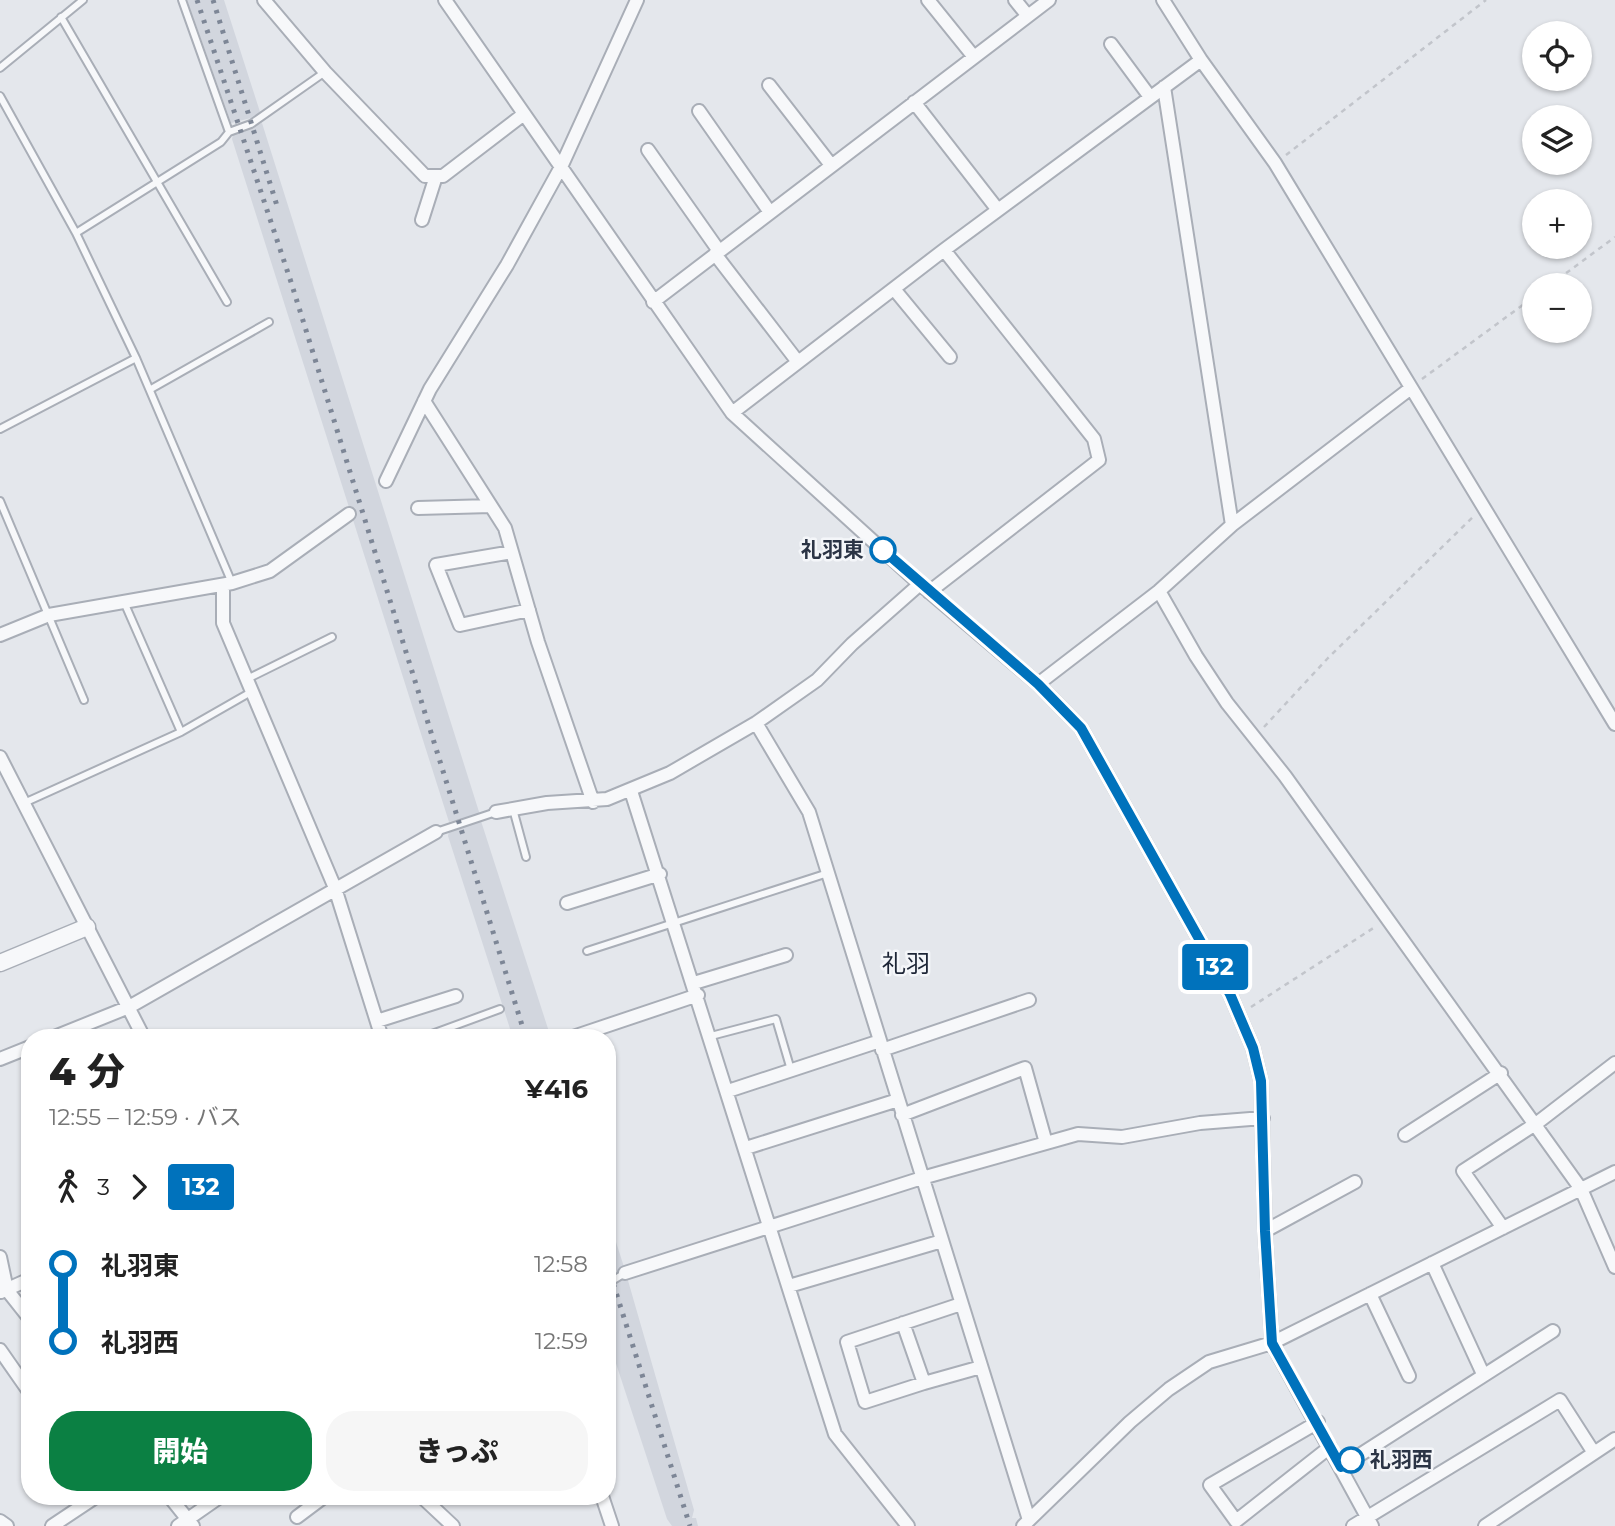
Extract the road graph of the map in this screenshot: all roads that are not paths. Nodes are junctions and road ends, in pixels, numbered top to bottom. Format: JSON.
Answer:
{"nodes":[{"id":1,"x":83,"y":0,"type":"edge"},
{"id":2,"x":182,"y":0,"type":"edge"},
{"id":3,"x":264,"y":0,"type":"edge"},
{"id":4,"x":445,"y":0,"type":"edge"},
{"id":5,"x":637,"y":0,"type":"edge"},
{"id":6,"x":928,"y":0,"type":"edge"},
{"id":7,"x":1015,"y":0,"type":"edge"},
{"id":8,"x":1049,"y":0,"type":"edge"},
{"id":9,"x":1163,"y":0,"type":"edge"},
{"id":10,"x":61,"y":16,"type":"junction"},
{"id":11,"x":1028,"y":16,"type":"junction"},
{"id":12,"x":1111,"y":44,"type":"dead end"},
{"id":13,"x":974,"y":57,"type":"junction"},
{"id":14,"x":1200,"y":60,"type":"junction"},
{"id":15,"x":0,"y":68,"type":"edge"},
{"id":16,"x":325,"y":72,"type":"junction"},
{"id":17,"x":769,"y":85,"type":"dead end"},
{"id":18,"x":1164,"y":87,"type":"junction"},
{"id":19,"x":0,"y":96,"type":"edge"},
{"id":20,"x":1150,"y":97,"type":"junction"},
{"id":21,"x":914,"y":102,"type":"junction"},
{"id":22,"x":699,"y":111,"type":"dead end"},
{"id":23,"x":524,"y":114,"type":"junction"},
{"id":24,"x":229,"y":132,"type":"junction"},
{"id":25,"x":648,"y":150,"type":"dead end"},
{"id":26,"x":831,"y":164,"type":"junction"},
{"id":27,"x":561,"y":167,"type":"junction"},
{"id":28,"x":436,"y":176,"type":"junction"},
{"id":29,"x":156,"y":183,"type":"junction"},
{"id":30,"x":998,"y":210,"type":"junction"},
{"id":31,"x":769,"y":211,"type":"junction"},
{"id":32,"x":422,"y":220,"type":"dead end"},
{"id":33,"x":76,"y":233,"type":"junction"},
{"id":34,"x":944,"y":250,"type":"junction"},
{"id":35,"x":717,"y":252,"type":"junction"},
{"id":36,"x":894,"y":289,"type":"junction"},
{"id":37,"x":227,"y":302,"type":"dead end"},
{"id":38,"x":653,"y":302,"type":"junction"},
{"id":39,"x":269,"y":322,"type":"dead end"},
{"id":40,"x":950,"y":357,"type":"dead end"},
{"id":41,"x":136,"y":358,"type":"junction"},
{"id":42,"x":799,"y":362,"type":"junction"},
{"id":43,"x":1411,"y":387,"type":"junction"},
{"id":44,"x":151,"y":389,"type":"junction"},
{"id":45,"x":424,"y":401,"type":"junction"},
{"id":46,"x":732,"y":413,"type":"junction"},
{"id":47,"x":0,"y":429,"type":"edge"},
{"id":48,"x":386,"y":481,"type":"dead end"},
{"id":49,"x":0,"y":501,"type":"edge"},
{"id":50,"x":491,"y":506,"type":"junction"},
{"id":51,"x":418,"y":508,"type":"dead end"},
{"id":52,"x":349,"y":514,"type":"dead end"},
{"id":53,"x":1232,"y":525,"type":"junction"},
{"id":54,"x":512,"y":552,"type":"junction"},
{"id":55,"x":228,"y":584,"type":"junction"},
{"id":56,"x":925,"y":588,"type":"junction"},
{"id":57,"x":1159,"y":591,"type":"junction"},
{"id":58,"x":124,"y":602,"type":"junction"},
{"id":59,"x":529,"y":610,"type":"junction"},
{"id":60,"x":49,"y":615,"type":"junction"},
{"id":61,"x":0,"y":635,"type":"edge"},
{"id":62,"x":332,"y":637,"type":"dead end"},
{"id":63,"x":1038,"y":684,"type":"junction"},
{"id":64,"x":248,"y":686,"type":"junction"},
{"id":65,"x":84,"y":700,"type":"dead end"},
{"id":66,"x":756,"y":723,"type":"junction"},
{"id":67,"x":1615,"y":724,"type":"edge"},
{"id":68,"x":181,"y":732,"type":"junction"},
{"id":69,"x":0,"y":757,"type":"edge"},
{"id":70,"x":631,"y":791,"type":"junction"},
{"id":71,"x":593,"y":802,"type":"junction"},
{"id":72,"x":24,"y":803,"type":"junction"},
{"id":73,"x":513,"y":808,"type":"junction"},
{"id":74,"x":496,"y":812,"type":"joint"},
{"id":75,"x":436,"y":832,"type":"joint"},
{"id":76,"x":526,"y":857,"type":"dead end"},
{"id":77,"x":828,"y":873,"type":"junction"},
{"id":78,"x":660,"y":874,"type":"junction"},
{"id":79,"x":335,"y":888,"type":"junction"},
{"id":80,"x":567,"y":903,"type":"dead end"},
{"id":81,"x":675,"y":923,"type":"junction"},
{"id":82,"x":87,"y":927,"type":"junction"},
{"id":83,"x":587,"y":951,"type":"dead end"},
{"id":84,"x":786,"y":955,"type":"dead end"},
{"id":85,"x":0,"y":963,"type":"edge"},
{"id":86,"x":696,"y":989,"type":"junction"},
{"id":87,"x":456,"y":996,"type":"dead end"},
{"id":88,"x":1029,"y":1000,"type":"dead end"},
{"id":89,"x":128,"y":1007,"type":"junction"},
{"id":90,"x":500,"y":1009,"type":"dead end"},
{"id":91,"x":377,"y":1021,"type":"junction"},
{"id":92,"x":74,"y":1029,"type":"edge"},
{"id":93,"x":140,"y":1029,"type":"edge"},
{"id":94,"x":379,"y":1029,"type":"edge"},
{"id":95,"x":446,"y":1029,"type":"edge"},
{"id":96,"x":593,"y":1029,"type":"edge"},
{"id":97,"x":711,"y":1036,"type":"junction"},
{"id":98,"x":881,"y":1045,"type":"junction"},
{"id":99,"x":21,"y":1051,"type":"edge"},
{"id":100,"x":0,"y":1059,"type":"edge"},
{"id":101,"x":1615,"y":1063,"type":"edge"},
{"id":102,"x":791,"y":1070,"type":"junction"},
{"id":103,"x":1501,"y":1073,"type":"junction"},
{"id":104,"x":728,"y":1091,"type":"junction"},
{"id":105,"x":898,"y":1100,"type":"junction"},
{"id":106,"x":902,"y":1115,"type":"junction"},
{"id":107,"x":1263,"y":1118,"type":"junction"},
{"id":108,"x":1537,"y":1123,"type":"junction"},
{"id":109,"x":1405,"y":1135,"type":"dead end"},
{"id":110,"x":1046,"y":1143,"type":"junction"},
{"id":111,"x":746,"y":1148,"type":"junction"},
{"id":112,"x":1615,"y":1172,"type":"edge"},
{"id":113,"x":922,"y":1178,"type":"junction"},
{"id":114,"x":1355,"y":1182,"type":"dead end"},
{"id":115,"x":1581,"y":1189,"type":"junction"},
{"id":116,"x":771,"y":1227,"type":"junction"},
{"id":117,"x":1503,"y":1228,"type":"junction"},
{"id":118,"x":1265,"y":1231,"type":"junction"},
{"id":119,"x":942,"y":1241,"type":"junction"},
{"id":120,"x":0,"y":1257,"type":"edge"},
{"id":121,"x":1432,"y":1263,"type":"junction"},
{"id":122,"x":1615,"y":1267,"type":"edge"},
{"id":123,"x":625,"y":1273,"type":"joint"},
{"id":124,"x":616,"y":1278,"type":"edge"},
{"id":125,"x":21,"y":1283,"type":"edge"},
{"id":126,"x":789,"y":1286,"type":"junction"},
{"id":127,"x":4,"y":1291,"type":"edge"},
{"id":128,"x":1370,"y":1294,"type":"junction"},
{"id":129,"x":961,"y":1304,"type":"junction"},
{"id":130,"x":21,"y":1309,"type":"edge"},
{"id":131,"x":903,"y":1323,"type":"junction"},
{"id":132,"x":1553,"y":1331,"type":"dead end"},
{"id":133,"x":1272,"y":1343,"type":"junction"},
{"id":134,"x":0,"y":1350,"type":"edge"},
{"id":135,"x":981,"y":1367,"type":"junction"},
{"id":136,"x":1483,"y":1374,"type":"junction"},
{"id":137,"x":1409,"y":1376,"type":"dead end"},
{"id":138,"x":21,"y":1381,"type":"edge"},
{"id":139,"x":924,"y":1383,"type":"junction"},
{"id":140,"x":1318,"y":1422,"type":"junction"},
{"id":141,"x":1615,"y":1439,"type":"edge"},
{"id":142,"x":1330,"y":1447,"type":"junction"},
{"id":143,"x":1594,"y":1453,"type":"junction"},
{"id":144,"x":1341,"y":1467,"type":"junction"},
{"id":145,"x":84,"y":1505,"type":"edge"},
{"id":146,"x":174,"y":1505,"type":"edge"},
{"id":147,"x":210,"y":1505,"type":"edge"},
{"id":148,"x":313,"y":1505,"type":"edge"},
{"id":149,"x":431,"y":1505,"type":"edge"},
{"id":150,"x":605,"y":1505,"type":"edge"},
{"id":151,"x":297,"y":1517,"type":"dead end"},
{"id":152,"x":0,"y":1521,"type":"edge"},
{"id":153,"x":1369,"y":1521,"type":"edge"},
{"id":154,"x":1026,"y":1523,"type":"edge"},
{"id":155,"x":186,"y":1524,"type":"edge"},
{"id":156,"x":7,"y":1526,"type":"edge"},
{"id":157,"x":52,"y":1526,"type":"edge"},
{"id":158,"x":453,"y":1526,"type":"edge"},
{"id":159,"x":612,"y":1526,"type":"edge"},
{"id":160,"x":908,"y":1526,"type":"edge"},
{"id":161,"x":1353,"y":1526,"type":"edge"},
{"id":162,"x":1485,"y":1526,"type":"edge"}],
"edges":[{"from":1,"to":10,"type":"lane"},
{"from":2,"to":24,"type":"lane"},
{"from":3,"to":16,"type":"street"},
{"from":4,"to":23,"type":"street"},
{"from":5,"to":27,"type":"street"},
{"from":6,"to":13,"type":"street"},
{"from":7,"to":11,"type":"street"},
{"from":8,"to":11,"type":"street"},
{"from":9,"to":14,"type":"street"},
{"from":10,"to":15,"type":"lane"},
{"from":10,"to":29,"type":"lane"},
{"from":11,"to":13,"type":"street"},
{"from":12,"to":20,"type":"street"},
{"from":13,"to":21,"type":"street"},
{"from":14,"to":18,"type":"street"},
{"from":14,"to":43,"type":"street"},
{"from":16,"to":24,"type":"lane"},
{"from":16,"to":28,"type":"street"},
{"from":17,"to":26,"type":"street"},
{"from":18,"to":20,"type":"street"},
{"from":18,"to":53,"type":"street"},
{"from":19,"to":33,"type":"lane"},
{"from":20,"to":30,"type":"street"},
{"from":21,"to":26,"type":"street"},
{"from":21,"to":30,"type":"street"},
{"from":22,"to":31,"type":"street"},
{"from":23,"to":27,"type":"street"},
{"from":23,"to":28,"type":"street"},
{"from":24,"to":29,"type":"lane"},
{"from":25,"to":35,"type":"street"},
{"from":26,"to":31,"type":"street"},
{"from":27,"to":38,"type":"street"},
{"from":27,"to":45,"type":"street"},
{"from":28,"to":32,"type":"street"},
{"from":29,"to":33,"type":"lane"},
{"from":29,"to":37,"type":"lane"},
{"from":30,"to":34,"type":"street"},
{"from":31,"to":35,"type":"street"},
{"from":33,"to":41,"type":"lane"},
{"from":34,"to":36,"type":"street"},
{"from":34,"to":56,"type":"street"},
{"from":35,"to":38,"type":"street"},
{"from":35,"to":42,"type":"street"},
{"from":36,"to":40,"type":"street"},
{"from":36,"to":42,"type":"street"},
{"from":38,"to":46,"type":"street"},
{"from":39,"to":44,"type":"lane"},
{"from":41,"to":44,"type":"lane"},
{"from":41,"to":47,"type":"lane"},
{"from":42,"to":46,"type":"street"},
{"from":43,"to":53,"type":"street"},
{"from":43,"to":67,"type":"street"},
{"from":44,"to":55,"type":"lane"},
{"from":45,"to":48,"type":"street"},
{"from":45,"to":50,"type":"street"},
{"from":46,"to":56,"type":"street"},
{"from":49,"to":60,"type":"lane"},
{"from":50,"to":51,"type":"street"},
{"from":50,"to":54,"type":"street"},
{"from":52,"to":55,"type":"street"},
{"from":53,"to":57,"type":"street"},
{"from":54,"to":59,"type":"street"},
{"from":54,"to":59,"type":"street"},
{"from":55,"to":58,"type":"street"},
{"from":55,"to":64,"type":"street"},
{"from":56,"to":63,"type":"street"},
{"from":56,"to":66,"type":"street"},
{"from":57,"to":63,"type":"street"},
{"from":57,"to":103,"type":"street"},
{"from":58,"to":60,"type":"street"},
{"from":58,"to":68,"type":"lane"},
{"from":59,"to":71,"type":"street"},
{"from":60,"to":61,"type":"street"},
{"from":60,"to":65,"type":"lane"},
{"from":62,"to":64,"type":"lane"},
{"from":63,"to":107,"type":"street"},
{"from":64,"to":68,"type":"lane"},
{"from":64,"to":79,"type":"street"},
{"from":66,"to":70,"type":"street"},
{"from":66,"to":77,"type":"street"},
{"from":68,"to":72,"type":"lane"},
{"from":69,"to":72,"type":"street"},
{"from":70,"to":71,"type":"street"},
{"from":70,"to":78,"type":"street"},
{"from":71,"to":73,"type":"street"},
{"from":72,"to":82,"type":"street"},
{"from":73,"to":74,"type":"street"},
{"from":73,"to":76,"type":"lane"},
{"from":74,"to":75,"type":"lane"},
{"from":75,"to":79,"type":"street"},
{"from":77,"to":81,"type":"lane"},
{"from":77,"to":98,"type":"street"},
{"from":78,"to":80,"type":"street"},
{"from":78,"to":81,"type":"street"},
{"from":79,"to":89,"type":"street"},
{"from":79,"to":91,"type":"street"},
{"from":81,"to":83,"type":"lane"},
{"from":81,"to":86,"type":"street"},
{"from":82,"to":85,"type":"street"},
{"from":82,"to":89,"type":"street"},
{"from":84,"to":86,"type":"street"},
{"from":86,"to":96,"type":"street"},
{"from":86,"to":97,"type":"street"},
{"from":87,"to":91,"type":"street"},
{"from":88,"to":98,"type":"street"},
{"from":89,"to":92,"type":"street"},
{"from":89,"to":93,"type":"street"},
{"from":90,"to":95,"type":"lane"},
{"from":91,"to":94,"type":"street"},
{"from":97,"to":102,"type":"lane"},
{"from":97,"to":104,"type":"street"},
{"from":98,"to":102,"type":"street"},
{"from":98,"to":105,"type":"street"},
{"from":99,"to":100,"type":"street"},
{"from":101,"to":108,"type":"street"},
{"from":102,"to":104,"type":"street"},
{"from":103,"to":108,"type":"street"},
{"from":103,"to":109,"type":"street"},
{"from":104,"to":111,"type":"street"},
{"from":105,"to":106,"type":"street"},
{"from":105,"to":111,"type":"street"},
{"from":106,"to":110,"type":"street"},
{"from":106,"to":113,"type":"street"},
{"from":107,"to":110,"type":"street"},
{"from":107,"to":118,"type":"street"},
{"from":108,"to":115,"type":"street"},
{"from":108,"to":117,"type":"street"},
{"from":110,"to":113,"type":"street"},
{"from":111,"to":116,"type":"street"},
{"from":112,"to":115,"type":"street"},
{"from":113,"to":116,"type":"street"},
{"from":113,"to":119,"type":"street"},
{"from":114,"to":118,"type":"street"},
{"from":115,"to":117,"type":"street"},
{"from":115,"to":122,"type":"street"},
{"from":116,"to":123,"type":"street"},
{"from":116,"to":126,"type":"street"},
{"from":117,"to":121,"type":"street"},
{"from":118,"to":133,"type":"street"},
{"from":119,"to":126,"type":"street"},
{"from":119,"to":129,"type":"street"},
{"from":120,"to":127,"type":"street"},
{"from":121,"to":128,"type":"street"},
{"from":121,"to":136,"type":"street"},
{"from":123,"to":124,"type":"lane"},
{"from":125,"to":127,"type":"street"},
{"from":126,"to":160,"type":"street"},
{"from":127,"to":130,"type":"street"},
{"from":128,"to":133,"type":"street"},
{"from":128,"to":137,"type":"street"},
{"from":129,"to":131,"type":"street"},
{"from":129,"to":135,"type":"street"},
{"from":131,"to":139,"type":"street"},
{"from":131,"to":139,"type":"street"},
{"from":132,"to":136,"type":"street"},
{"from":133,"to":140,"type":"street"},
{"from":133,"to":154,"type":"street"},
{"from":134,"to":138,"type":"street"},
{"from":135,"to":139,"type":"street"},
{"from":135,"to":154,"type":"street"},
{"from":136,"to":144,"type":"street"},
{"from":140,"to":142,"type":"street"},
{"from":140,"to":142,"type":"street"},
{"from":141,"to":143,"type":"street"},
{"from":142,"to":144,"type":"street"},
{"from":143,"to":153,"type":"street"},
{"from":143,"to":162,"type":"street"},
{"from":144,"to":153,"type":"street"},
{"from":145,"to":157,"type":"street"},
{"from":146,"to":155,"type":"street"},
{"from":147,"to":155,"type":"street"},
{"from":148,"to":151,"type":"street"},
{"from":149,"to":158,"type":"street"},
{"from":150,"to":159,"type":"street"},
{"from":152,"to":156,"type":"street"},
{"from":153,"to":161,"type":"street"}]}
